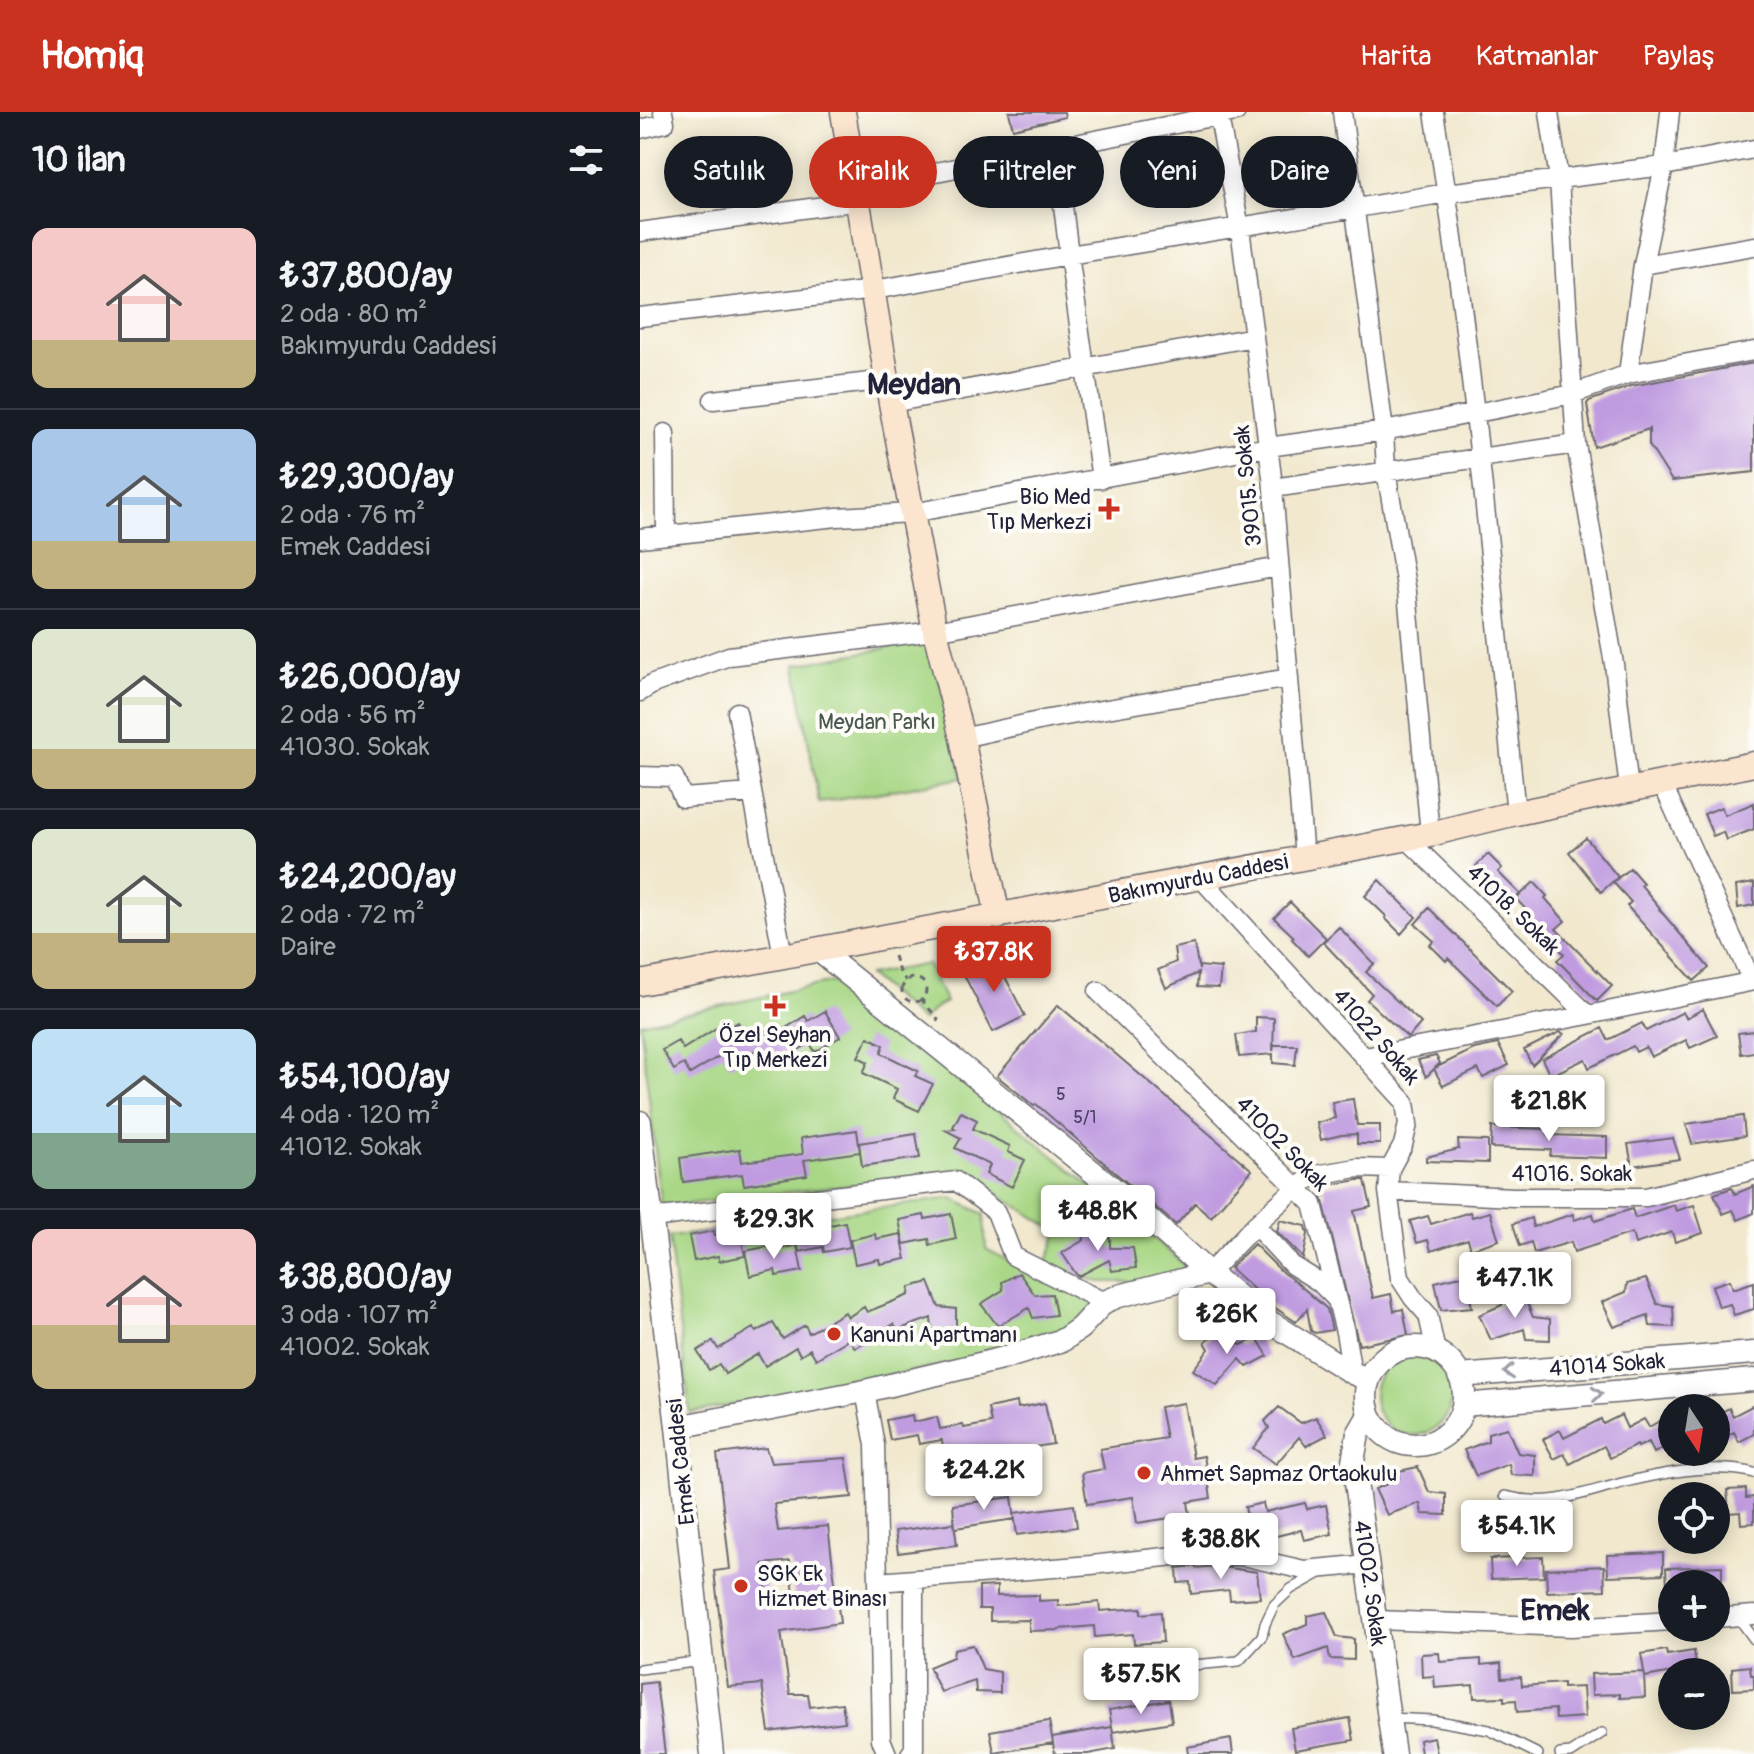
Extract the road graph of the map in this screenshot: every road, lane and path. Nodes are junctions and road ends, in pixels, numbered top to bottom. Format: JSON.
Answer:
{"nodes":[{"id":1,"x":663,"y":112,"type":"edge"},
{"id":2,"x":843,"y":112,"type":"edge"},
{"id":3,"x":1342,"y":112,"type":"edge"},
{"id":4,"x":1434,"y":112,"type":"edge"},
{"id":5,"x":1549,"y":112,"type":"edge"},
{"id":6,"x":1670,"y":112,"type":"edge"},
{"id":7,"x":1224,"y":113,"type":"edge"},
{"id":8,"x":640,"y":129,"type":"edge"},
{"id":9,"x":847,"y":136,"type":"edge"},
{"id":10,"x":1104,"y":138,"type":"edge"},
{"id":11,"x":1754,"y":149,"type":"edge"},
{"id":12,"x":1664,"y":166,"type":"junction"},
{"id":13,"x":1559,"y":180,"type":"junction"},
{"id":14,"x":1447,"y":193,"type":"junction"},
{"id":15,"x":809,"y":202,"type":"edge"},
{"id":16,"x":859,"y":208,"type":"edge"},
{"id":17,"x":1063,"y":208,"type":"edge"},
{"id":18,"x":1355,"y":209,"type":"junction"},
{"id":19,"x":1240,"y":228,"type":"junction"},
{"id":20,"x":640,"y":232,"type":"edge"},
{"id":21,"x":1754,"y":246,"type":"edge"},
{"id":22,"x":1069,"y":255,"type":"junction"},
{"id":23,"x":1643,"y":265,"type":"junction"},
{"id":24,"x":874,"y":290,"type":"junction"},
{"id":25,"x":640,"y":317,"type":"edge"},
{"id":26,"x":1254,"y":337,"type":"junction"},
{"id":27,"x":1754,"y":351,"type":"edge"},
{"id":28,"x":1085,"y":367,"type":"junction"},
{"id":29,"x":1628,"y":374,"type":"junction"},
{"id":30,"x":890,"y":391,"type":"junction"},
{"id":31,"x":1573,"y":394,"type":"junction"},
{"id":32,"x":713,"y":400,"type":"dead end"},
{"id":33,"x":1474,"y":412,"type":"junction"},
{"id":34,"x":1384,"y":431,"type":"junction"},
{"id":35,"x":665,"y":433,"type":"dead end"},
{"id":36,"x":1576,"y":444,"type":"junction"},
{"id":37,"x":1268,"y":447,"type":"junction"},
{"id":38,"x":1479,"y":458,"type":"junction"},
{"id":39,"x":1386,"y":471,"type":"junction"},
{"id":40,"x":1101,"y":479,"type":"junction"},
{"id":41,"x":1273,"y":488,"type":"junction"},
{"id":42,"x":912,"y":513,"type":"junction"},
{"id":43,"x":666,"y":535,"type":"junction"},
{"id":44,"x":640,"y":538,"type":"edge"},
{"id":45,"x":1279,"y":567,"type":"junction"},
{"id":46,"x":935,"y":631,"type":"junction"},
{"id":47,"x":1289,"y":678,"type":"junction"},
{"id":48,"x":640,"y":692,"type":"edge"},
{"id":49,"x":737,"y":712,"type":"dead end"},
{"id":50,"x":962,"y":738,"type":"junction"},
{"id":51,"x":1754,"y":764,"type":"edge"},
{"id":52,"x":640,"y":776,"type":"edge"},
{"id":53,"x":1662,"y":783,"type":"junction"},
{"id":54,"x":1629,"y":789,"type":"junction"},
{"id":55,"x":752,"y":793,"type":"junction"},
{"id":56,"x":1516,"y":813,"type":"junction"},
{"id":57,"x":1418,"y":836,"type":"junction"},
{"id":58,"x":1304,"y":858,"type":"junction"},
{"id":59,"x":1200,"y":877,"type":"junction"},
{"id":60,"x":998,"y":917,"type":"junction"},
{"id":61,"x":889,"y":936,"type":"junction"},
{"id":62,"x":818,"y":950,"type":"junction"},
{"id":63,"x":783,"y":956,"type":"junction"},
{"id":64,"x":906,"y":981,"type":"junction"},
{"id":65,"x":1753,"y":981,"type":"edge"},
{"id":66,"x":640,"y":983,"type":"edge"},
{"id":67,"x":1098,"y":991,"type":"dead end"},
{"id":68,"x":1588,"y":1015,"type":"junction"},
{"id":69,"x":1365,"y":1057,"type":"junction"},
{"id":70,"x":640,"y":1122,"type":"edge"},
{"id":71,"x":1390,"y":1169,"type":"junction"},
{"id":72,"x":1754,"y":1170,"type":"edge"},
{"id":73,"x":1297,"y":1187,"type":"junction"},
{"id":74,"x":1388,"y":1191,"type":"junction"},
{"id":75,"x":652,"y":1218,"type":"junction"},
{"id":76,"x":1255,"y":1225,"type":"junction"},
{"id":77,"x":1209,"y":1273,"type":"junction"},
{"id":78,"x":1337,"y":1300,"type":"junction"},
{"id":79,"x":1104,"y":1302,"type":"junction"},
{"id":80,"x":1436,"y":1352,"type":"junction"},
{"id":81,"x":1754,"y":1353,"type":"edge"},
{"id":82,"x":1360,"y":1376,"type":"junction"},
{"id":83,"x":1459,"y":1376,"type":"junction"},
{"id":84,"x":1754,"y":1380,"type":"edge"},
{"id":85,"x":865,"y":1391,"type":"junction"},
{"id":86,"x":1463,"y":1405,"type":"junction"},
{"id":87,"x":1369,"y":1415,"type":"junction"},
{"id":88,"x":677,"y":1427,"type":"junction"},
{"id":89,"x":1754,"y":1473,"type":"edge"},
{"id":90,"x":1505,"y":1496,"type":"dead end"},
{"id":91,"x":1369,"y":1564,"type":"junction"},
{"id":92,"x":1330,"y":1567,"type":"junction"},
{"id":93,"x":914,"y":1579,"type":"junction"},
{"id":94,"x":878,"y":1582,"type":"junction"},
{"id":95,"x":1746,"y":1616,"type":"edge"},
{"id":96,"x":1376,"y":1620,"type":"junction"},
{"id":97,"x":1658,"y":1622,"type":"edge"},
{"id":98,"x":1754,"y":1639,"type":"edge"},
{"id":99,"x":702,"y":1661,"type":"junction"},
{"id":100,"x":640,"y":1669,"type":"edge"},
{"id":101,"x":1136,"y":1670,"type":"dead end"},
{"id":102,"x":1389,"y":1718,"type":"junction"},
{"id":103,"x":1602,"y":1733,"type":"dead end"},
{"id":104,"x":712,"y":1754,"type":"edge"},
{"id":105,"x":887,"y":1754,"type":"edge"},
{"id":106,"x":910,"y":1754,"type":"edge"},
{"id":107,"x":1394,"y":1754,"type":"edge"},
{"id":108,"x":1538,"y":1754,"type":"edge"},
{"id":109,"x":1560,"y":1754,"type":"edge"}],
"edges":[{"from":1,"to":8,"type":"street"},
{"from":2,"to":9,"type":"main road"},
{"from":3,"to":18,"type":"street"},
{"from":4,"to":14,"type":"street"},
{"from":5,"to":13,"type":"street"},
{"from":6,"to":12,"type":"street"},
{"from":7,"to":10,"type":"street"},
{"from":7,"to":19,"type":"street","name":"39015. Sokak"},
{"from":11,"to":12,"type":"street"},
{"from":12,"to":13,"type":"street"},
{"from":12,"to":23,"type":"street"},
{"from":13,"to":14,"type":"street"},
{"from":13,"to":31,"type":"street"},
{"from":14,"to":18,"type":"street"},
{"from":14,"to":33,"type":"street"},
{"from":15,"to":20,"type":"street"},
{"from":16,"to":24,"type":"main road"},
{"from":17,"to":22,"type":"street"},
{"from":18,"to":19,"type":"street"},
{"from":18,"to":34,"type":"street"},
{"from":19,"to":22,"type":"street"},
{"from":19,"to":26,"type":"street","name":"39015. Sokak"},
{"from":21,"to":23,"type":"street"},
{"from":22,"to":24,"type":"street"},
{"from":22,"to":28,"type":"street"},
{"from":23,"to":29,"type":"street"},
{"from":24,"to":25,"type":"street"},
{"from":24,"to":30,"type":"main road"},
{"from":26,"to":28,"type":"street"},
{"from":26,"to":37,"type":"street","name":"39015. Sokak"},
{"from":27,"to":29,"type":"street"},
{"from":28,"to":30,"type":"street"},
{"from":28,"to":40,"type":"street"},
{"from":29,"to":31,"type":"street"},
{"from":30,"to":32,"type":"street"},
{"from":30,"to":42,"type":"main road"},
{"from":31,"to":33,"type":"street"},
{"from":31,"to":36,"type":"street"},
{"from":33,"to":34,"type":"street"},
{"from":33,"to":38,"type":"street"},
{"from":34,"to":37,"type":"street"},
{"from":34,"to":39,"type":"street"},
{"from":35,"to":43,"type":"street"},
{"from":36,"to":38,"type":"street"},
{"from":36,"to":54,"type":"street"},
{"from":37,"to":40,"type":"street"},
{"from":37,"to":41,"type":"street","name":"39015. Sokak"},
{"from":38,"to":39,"type":"street"},
{"from":38,"to":56,"type":"street"},
{"from":39,"to":41,"type":"street"},
{"from":39,"to":57,"type":"street"},
{"from":40,"to":42,"type":"street"},
{"from":41,"to":45,"type":"street","name":"39015. Sokak"},
{"from":42,"to":43,"type":"street"},
{"from":42,"to":46,"type":"main road"},
{"from":43,"to":44,"type":"street"},
{"from":45,"to":46,"type":"street"},
{"from":45,"to":47,"type":"street","name":"39015. Sokak"},
{"from":46,"to":48,"type":"street"},
{"from":46,"to":50,"type":"main road"},
{"from":47,"to":50,"type":"street"},
{"from":47,"to":58,"type":"street","name":"39015. Sokak"},
{"from":49,"to":55,"type":"street"},
{"from":50,"to":60,"type":"main road"},
{"from":51,"to":53,"type":"main road","name":"Bakımyurdu Caddesi"},
{"from":52,"to":55,"type":"street"},
{"from":53,"to":54,"type":"main road","name":"Bakımyurdu Caddesi"},
{"from":53,"to":65,"type":"street"},
{"from":54,"to":56,"type":"main road","name":"Bakımyurdu Caddesi"},
{"from":55,"to":63,"type":"street"},
{"from":56,"to":57,"type":"main road","name":"Bakımyurdu Caddesi"},
{"from":57,"to":58,"type":"main road","name":"Bakımyurdu Caddesi"},
{"from":57,"to":68,"type":"street","name":"41018. Sokak"},
{"from":58,"to":59,"type":"main road","name":"Bakımyurdu Caddesi"},
{"from":59,"to":60,"type":"main road","name":"Bakımyurdu Caddesi"},
{"from":59,"to":69,"type":"street","name":"41022 Sokak"},
{"from":60,"to":61,"type":"main road","name":"Bakımyurdu Caddesi"},
{"from":61,"to":62,"type":"main road","name":"Bakımyurdu Caddesi"},
{"from":61,"to":64,"type":"path"},
{"from":62,"to":63,"type":"main road","name":"Bakımyurdu Caddesi"},
{"from":62,"to":77,"type":"street"},
{"from":63,"to":66,"type":"main road","name":"Bakımyurdu Caddesi"},
{"from":64,"to":64,"type":"path"},
{"from":65,"to":68,"type":"street"},
{"from":67,"to":73,"type":"street","name":"41002 Sokak"},
{"from":68,"to":69,"type":"street"},
{"from":69,"to":71,"type":"street","name":"41022 Sokak"},
{"from":70,"to":75,"type":"street","name":"Emek Caddesi"},
{"from":71,"to":73,"type":"street"},
{"from":71,"to":74,"type":"street","name":"41022 Sokak"},
{"from":72,"to":74,"type":"street","name":"41016. Sokak"},
{"from":73,"to":76,"type":"street"},
{"from":73,"to":78,"type":"street","name":"41002 Sokak"},
{"from":74,"to":80,"type":"street","name":"41022 Sokak"},
{"from":75,"to":79,"type":"street"},
{"from":75,"to":88,"type":"street","name":"Emek Caddesi"},
{"from":76,"to":77,"type":"street"},
{"from":76,"to":78,"type":"street"},
{"from":77,"to":79,"type":"street"},
{"from":77,"to":82,"type":"street"},
{"from":78,"to":82,"type":"street","name":"41002 Sokak"},
{"from":79,"to":85,"type":"street"},
{"from":80,"to":82,"type":"street"},
{"from":80,"to":83,"type":"street"},
{"from":81,"to":83,"type":"street","name":"41014 Sokak","one_way":true},
{"from":82,"to":87,"type":"street"},
{"from":83,"to":86,"type":"street"},
{"from":86,"to":84,"type":"street","name":"41014 Sokak","one_way":true},
{"from":85,"to":88,"type":"street"},
{"from":85,"to":94,"type":"street"},
{"from":86,"to":87,"type":"street"},
{"from":87,"to":91,"type":"street","name":"41002. Sokak"},
{"from":88,"to":99,"type":"street","name":"Emek Caddesi"},
{"from":89,"to":90,"type":"lane"},
{"from":91,"to":92,"type":"street"},
{"from":91,"to":96,"type":"street","name":"41002. Sokak"},
{"from":92,"to":93,"type":"street"},
{"from":92,"to":101,"type":"lane"},
{"from":93,"to":94,"type":"street"},
{"from":93,"to":106,"type":"street"},
{"from":94,"to":105,"type":"street"},
{"from":95,"to":98,"type":"lane"},
{"from":96,"to":97,"type":"street"},
{"from":96,"to":102,"type":"street","name":"41002. Sokak"},
{"from":99,"to":100,"type":"lane"},
{"from":99,"to":104,"type":"street","name":"Emek Caddesi"},
{"from":102,"to":107,"type":"street","name":"41002. Sokak"},
{"from":102,"to":108,"type":"lane"},
{"from":103,"to":109,"type":"lane"}]}
